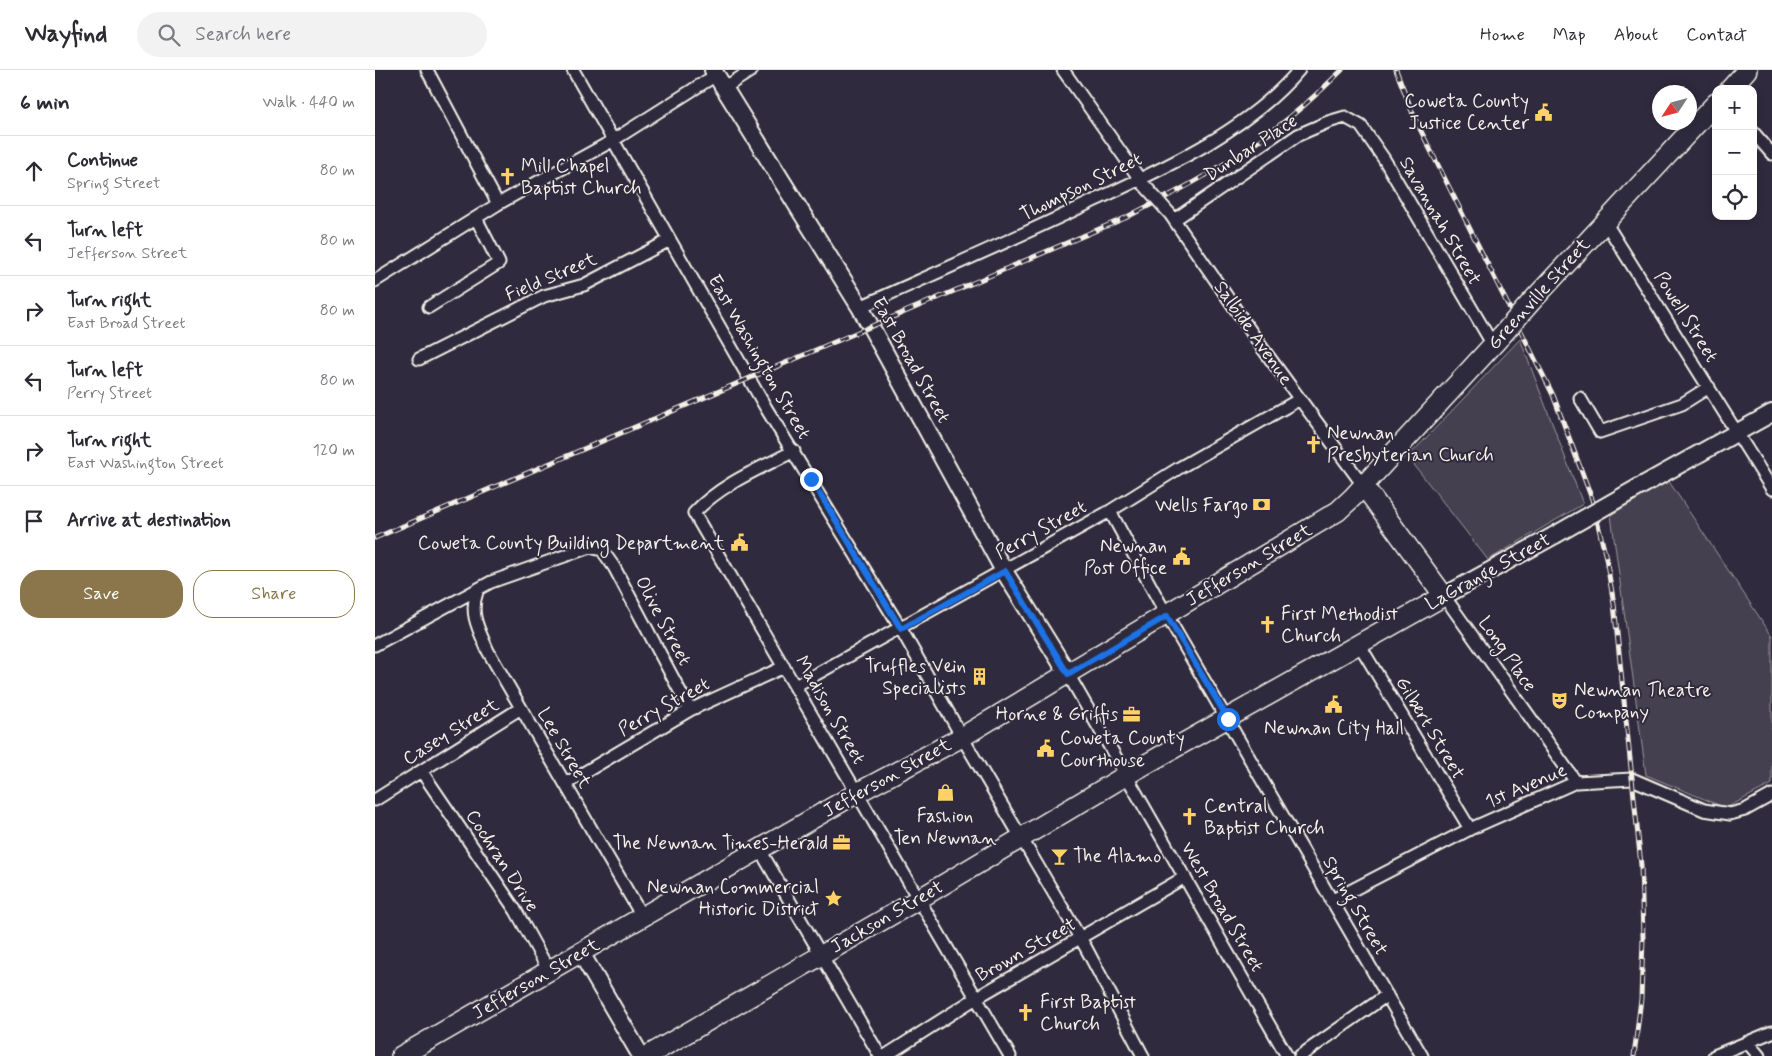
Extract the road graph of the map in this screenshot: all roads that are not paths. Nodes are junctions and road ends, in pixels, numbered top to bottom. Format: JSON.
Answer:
{"nodes":[{"id":1,"x":427,"y":70,"type":"edge"},
{"id":2,"x":573,"y":70,"type":"edge"},
{"id":3,"x":752,"y":70,"type":"edge"},
{"id":4,"x":1063,"y":70,"type":"edge"},
{"id":5,"x":1299,"y":70,"type":"edge"},
{"id":6,"x":1747,"y":70,"type":"edge"},
{"id":7,"x":718,"y":78,"type":"edge"},
{"id":8,"x":1734,"y":85,"type":"edge"},
{"id":9,"x":1712,"y":107,"type":"edge"},
{"id":10,"x":1351,"y":121,"type":"joint"},
{"id":11,"x":1757,"y":137,"type":"edge"},
{"id":12,"x":612,"y":140,"type":"junction"},
{"id":13,"x":1772,"y":154,"type":"edge"},
{"id":14,"x":1143,"y":183,"type":"junction"},
{"id":15,"x":498,"y":204,"type":"junction"},
{"id":16,"x":1172,"y":216,"type":"junction"},
{"id":17,"x":476,"y":218,"type":"junction"},
{"id":18,"x":1605,"y":222,"type":"junction"},
{"id":19,"x":670,"y":240,"type":"junction"},
{"id":20,"x":375,"y":281,"type":"edge"},
{"id":21,"x":429,"y":307,"type":"dead end"},
{"id":22,"x":860,"y":307,"type":"junction"},
{"id":23,"x":1497,"y":340,"type":"junction"},
{"id":24,"x":419,"y":359,"type":"dead end"},
{"id":25,"x":1709,"y":387,"type":"junction"},
{"id":26,"x":1300,"y":398,"type":"junction"},
{"id":27,"x":1580,"y":398,"type":"dead end"},
{"id":28,"x":1772,"y":413,"type":"edge"},
{"id":29,"x":1738,"y":432,"type":"junction"},
{"id":30,"x":794,"y":451,"type":"junction"},
{"id":31,"x":1772,"y":489,"type":"edge"},
{"id":32,"x":1368,"y":492,"type":"junction"},
{"id":33,"x":1110,"y":511,"type":"junction"},
{"id":34,"x":1005,"y":571,"type":"junction"},
{"id":35,"x":477,"y":592,"type":"junction"},
{"id":36,"x":1444,"y":596,"type":"junction"},
{"id":37,"x":1167,"y":616,"type":"junction"},
{"id":38,"x":901,"y":629,"type":"junction"},
{"id":39,"x":375,"y":644,"type":"edge"},
{"id":40,"x":1359,"y":644,"type":"junction"},
{"id":41,"x":784,"y":667,"type":"junction"},
{"id":42,"x":1068,"y":674,"type":"junction"},
{"id":43,"x":795,"y":686,"type":"junction"},
{"id":44,"x":521,"y":708,"type":"junction"},
{"id":45,"x":690,"y":710,"type":"junction"},
{"id":46,"x":1228,"y":719,"type":"junction"},
{"id":47,"x":962,"y":737,"type":"junction"},
{"id":48,"x":422,"y":772,"type":"junction"},
{"id":49,"x":1125,"y":776,"type":"junction"},
{"id":50,"x":1576,"y":782,"type":"junction"},
{"id":51,"x":565,"y":784,"type":"junction"},
{"id":52,"x":857,"y":792,"type":"junction"},
{"id":53,"x":1772,"y":795,"type":"edge"},
{"id":54,"x":375,"y":800,"type":"edge"},
{"id":55,"x":1470,"y":829,"type":"junction"},
{"id":56,"x":1021,"y":839,"type":"junction"},
{"id":57,"x":760,"y":850,"type":"junction"},
{"id":58,"x":1185,"y":877,"type":"junction"},
{"id":59,"x":919,"y":899,"type":"junction"},
{"id":60,"x":1331,"y":901,"type":"junction"},
{"id":61,"x":643,"y":918,"type":"junction"},
{"id":62,"x":1080,"y":939,"type":"junction"},
{"id":63,"x":581,"y":953,"type":"junction"},
{"id":64,"x":823,"y":954,"type":"junction"},
{"id":65,"x":549,"y":972,"type":"junction"},
{"id":66,"x":1387,"y":995,"type":"junction"},
{"id":67,"x":976,"y":998,"type":"junction"},
{"id":68,"x":1772,"y":1032,"type":"edge"},
{"id":69,"x":1747,"y":1042,"type":"junction"},
{"id":70,"x":401,"y":1056,"type":"edge"},
{"id":71,"x":641,"y":1056,"type":"edge"},
{"id":72,"x":647,"y":1056,"type":"edge"},
{"id":73,"x":880,"y":1056,"type":"edge"},
{"id":74,"x":885,"y":1056,"type":"edge"},
{"id":75,"x":1010,"y":1056,"type":"edge"},
{"id":76,"x":1143,"y":1056,"type":"edge"},
{"id":77,"x":1287,"y":1056,"type":"edge"},
{"id":78,"x":1300,"y":1056,"type":"edge"},
{"id":79,"x":1422,"y":1056,"type":"edge"},
{"id":80,"x":1714,"y":1056,"type":"edge"},
{"id":81,"x":1759,"y":1056,"type":"edge"}],
"edges":[{"from":1,"to":15,"type":"street"},
{"from":2,"to":12,"type":"street","name":"East Washington Street"},
{"from":3,"to":7,"type":"street"},
{"from":4,"to":14,"type":"street","name":"Salbide Avenue"},
{"from":5,"to":14,"type":"street","name":"Thompson Street"},
{"from":6,"to":8,"type":"main road"},
{"from":7,"to":12,"type":"street"},
{"from":7,"to":22,"type":"street","name":"East Broad Street"},
{"from":9,"to":18,"type":"main road","name":"Greenville Street"},
{"from":10,"to":16,"type":"street","name":"Dunbar Place"},
{"from":10,"to":23,"type":"street","name":"Savannah Street"},
{"from":11,"to":13,"type":"street"},
{"from":12,"to":15,"type":"street"},
{"from":12,"to":19,"type":"street","name":"East Washington Street"},
{"from":14,"to":16,"type":"street","name":"Salbide Avenue","bridge":true},
{"from":14,"to":22,"type":"street","name":"Thompson Street"},
{"from":15,"to":17,"type":"street"},
{"from":16,"to":26,"type":"street","name":"Salbide Avenue"},
{"from":17,"to":20,"type":"street"},
{"from":17,"to":21,"type":"street"},
{"from":18,"to":23,"type":"main road","name":"Greenville Street","bridge":true},
{"from":18,"to":25,"type":"street","name":"Powell Street"},
{"from":19,"to":24,"type":"street","name":"Field Street"},
{"from":19,"to":30,"type":"street","name":"East Washington Street"},
{"from":22,"to":34,"type":"street","name":"East Broad Street"},
{"from":23,"to":32,"type":"main road","name":"Greenville Street"},
{"from":25,"to":27,"type":"street"},
{"from":25,"to":29,"type":"street","name":"Powell Street"},
{"from":26,"to":32,"type":"street","name":"Salbide Avenue"},
{"from":26,"to":33,"type":"street","name":"Perry Street"},
{"from":28,"to":29,"type":"street","name":"LaGrange Street"},
{"from":29,"to":31,"type":"street","name":"Powell Street"},
{"from":29,"to":36,"type":"street","name":"LaGrange Street","bridge":true},
{"from":30,"to":38,"type":"street","name":"East Washington Street"},
{"from":30,"to":41,"type":"street","name":"Madison Street"},
{"from":32,"to":36,"type":"main road","name":"Salbide Avenue"},
{"from":32,"to":37,"type":"main road","name":"Jefferson Street"},
{"from":33,"to":34,"type":"street","name":"Perry Street"},
{"from":33,"to":37,"type":"street","name":"Spring Street"},
{"from":34,"to":38,"type":"street","name":"Perry Street"},
{"from":34,"to":42,"type":"street","name":"East Broad Street"},
{"from":35,"to":39,"type":"street"},
{"from":35,"to":44,"type":"street","name":"Lee Street"},
{"from":35,"to":45,"type":"street","name":"Olive Street"},
{"from":36,"to":40,"type":"main road","name":"LaGrange Street"},
{"from":36,"to":50,"type":"street","name":"Long Place"},
{"from":37,"to":42,"type":"main road","name":"Jefferson Street"},
{"from":37,"to":46,"type":"street","name":"Spring Street"},
{"from":38,"to":43,"type":"street","name":"Perry Street"},
{"from":38,"to":47,"type":"street","name":"East Washington Street"},
{"from":40,"to":46,"type":"main road","name":"LaGrange Street"},
{"from":40,"to":55,"type":"street","name":"Gilbert Street"},
{"from":41,"to":43,"type":"street","name":"Madison Street"},
{"from":41,"to":45,"type":"street","name":"Perry Street"},
{"from":42,"to":47,"type":"main road","name":"Jefferson Street"},
{"from":42,"to":49,"type":"street","name":"West Broad Street"},
{"from":43,"to":52,"type":"street","name":"Madison Street"},
{"from":44,"to":48,"type":"street","name":"Casey Street"},
{"from":44,"to":51,"type":"street","name":"Lee Street"},
{"from":45,"to":51,"type":"street","name":"Perry Street"},
{"from":46,"to":49,"type":"main road","name":"LaGrange Street"},
{"from":46,"to":60,"type":"street","name":"Spring Street"},
{"from":47,"to":52,"type":"main road","name":"Jefferson Street"},
{"from":47,"to":56,"type":"street","name":"East Washington Street"},
{"from":48,"to":54,"type":"street","name":"Casey Street"},
{"from":48,"to":65,"type":"street","name":"Cochran Drive"},
{"from":49,"to":56,"type":"main road","name":"Jackson Street"},
{"from":49,"to":58,"type":"street","name":"West Broad Street"},
{"from":50,"to":53,"type":"street","name":"1st Avenue"},
{"from":50,"to":55,"type":"street","name":"1st Avenue"},
{"from":51,"to":61,"type":"street","name":"Lee Street"},
{"from":52,"to":57,"type":"main road","name":"Jefferson Street"},
{"from":52,"to":59,"type":"street","name":"Madison Street"},
{"from":55,"to":60,"type":"street","name":"1st Avenue"},
{"from":56,"to":59,"type":"main road","name":"Jackson Street"},
{"from":56,"to":62,"type":"street","name":"East Washington Street"},
{"from":57,"to":61,"type":"main road","name":"Jefferson Street"},
{"from":57,"to":64,"type":"street"},
{"from":58,"to":62,"type":"street","name":"Brown Street"},
{"from":58,"to":77,"type":"street","name":"West Broad Street"},
{"from":59,"to":64,"type":"main road","name":"Jackson Street"},
{"from":59,"to":67,"type":"street","name":"Madison Street"},
{"from":60,"to":66,"type":"street","name":"Spring Street"},
{"from":61,"to":63,"type":"main road","name":"Jefferson Street"},
{"from":62,"to":67,"type":"street","name":"Brown Street"},
{"from":62,"to":76,"type":"street","name":"East Washington Street"},
{"from":63,"to":65,"type":"main road","name":"Jefferson Street"},
{"from":63,"to":71,"type":"street"},
{"from":64,"to":72,"type":"main road","name":"Jackson Street"},
{"from":64,"to":73,"type":"street"},
{"from":65,"to":70,"type":"main road","name":"Jefferson Street"},
{"from":66,"to":78,"type":"street"},
{"from":66,"to":79,"type":"street","name":"Spring Street"},
{"from":67,"to":74,"type":"street","name":"Brown Street"},
{"from":67,"to":75,"type":"street","name":"Madison Street"},
{"from":68,"to":69,"type":"street"},
{"from":69,"to":80,"type":"street"},
{"from":69,"to":81,"type":"street"}]}
